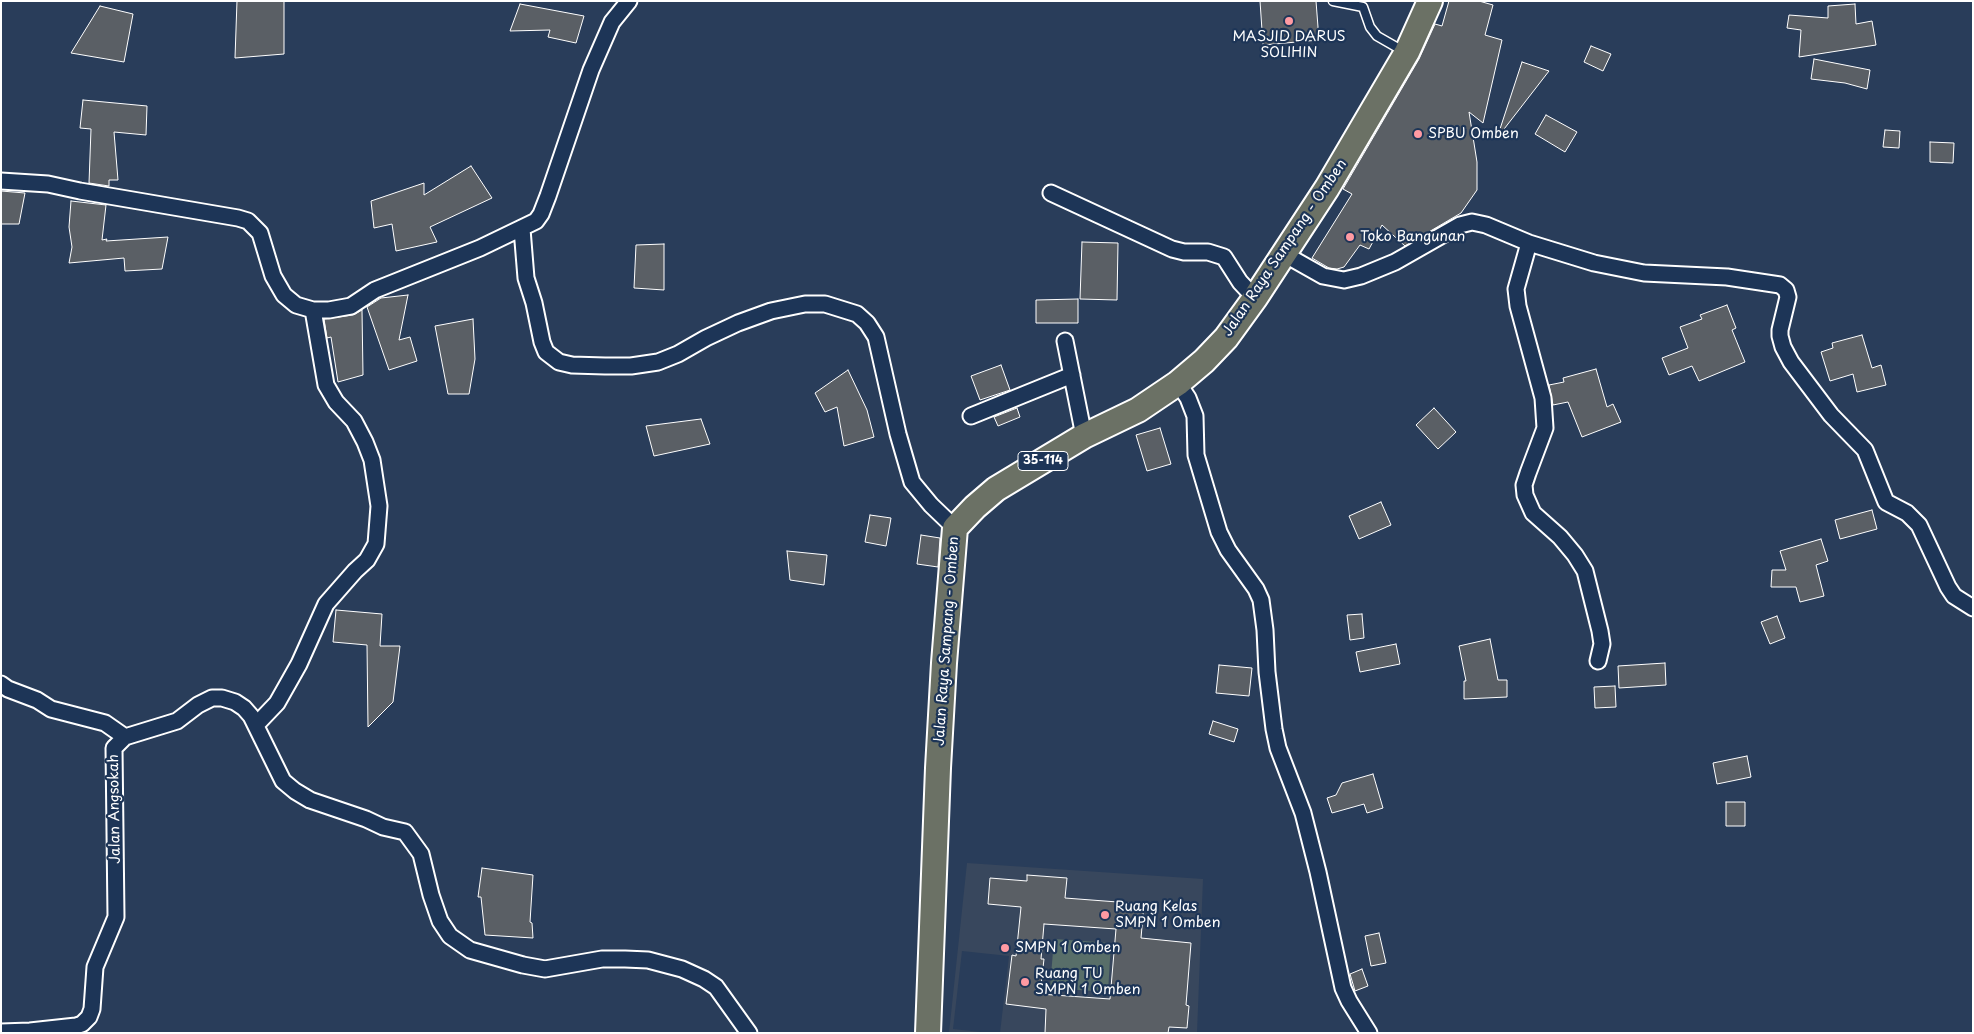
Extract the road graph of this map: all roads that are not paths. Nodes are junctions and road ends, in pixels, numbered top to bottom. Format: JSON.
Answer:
{"nodes":[{"id":1,"x":629,"y":1,"type":"edge"},
{"id":2,"x":1430,"y":1,"type":"edge"},
{"id":3,"x":1333,"y":2,"type":"edge"},
{"id":4,"x":1407,"y":52,"type":"junction"},
{"id":5,"x":1,"y":181,"type":"edge"},
{"id":6,"x":1051,"y":193,"type":"dead end"},
{"id":7,"x":522,"y":229,"type":"junction"},
{"id":8,"x":1529,"y":243,"type":"junction"},
{"id":9,"x":1284,"y":254,"type":"junction"},
{"id":10,"x":1255,"y":298,"type":"junction"},
{"id":11,"x":313,"y":310,"type":"junction"},
{"id":12,"x":1065,"y":341,"type":"dead end"},
{"id":13,"x":1072,"y":375,"type":"junction"},
{"id":14,"x":1178,"y":384,"type":"junction"},
{"id":15,"x":971,"y":416,"type":"dead end"},
{"id":16,"x":1084,"y":436,"type":"junction"},
{"id":17,"x":955,"y":528,"type":"junction"},
{"id":18,"x":1973,"y":608,"type":"edge"},
{"id":19,"x":1598,"y":661,"type":"dead end"},
{"id":20,"x":1,"y":684,"type":"edge"},
{"id":21,"x":256,"y":725,"type":"junction"},
{"id":22,"x":126,"y":738,"type":"junction"},
{"id":23,"x":1,"y":1032,"type":"edge"},
{"id":24,"x":749,"y":1033,"type":"edge"},
{"id":25,"x":928,"y":1033,"type":"edge"},
{"id":26,"x":1369,"y":1033,"type":"edge"}],
"edges":[{"from":1,"to":7,"type":"street"},
{"from":2,"to":4,"type":"main road","name":"Jalan Raya Sampang - Omben","number":"35-114"},
{"from":3,"to":4,"type":"lane"},
{"from":4,"to":9,"type":"main road","name":"Jalan Raya Sampang - Omben","number":"35-114"},
{"from":5,"to":11,"type":"street"},
{"from":6,"to":10,"type":"street"},
{"from":7,"to":11,"type":"street"},
{"from":7,"to":17,"type":"street"},
{"from":8,"to":9,"type":"street"},
{"from":8,"to":18,"type":"street"},
{"from":8,"to":19,"type":"street"},
{"from":9,"to":10,"type":"main road","name":"Jalan Raya Sampang - Omben","number":"35-114"},
{"from":10,"to":14,"type":"main road","name":"Jalan Raya Sampang - Omben","number":"35-114"},
{"from":11,"to":21,"type":"street"},
{"from":12,"to":13,"type":"street"},
{"from":13,"to":15,"type":"street"},
{"from":13,"to":16,"type":"street"},
{"from":14,"to":16,"type":"main road","name":"Jalan Raya Sampang - Omben","number":"35-114"},
{"from":14,"to":26,"type":"street"},
{"from":16,"to":17,"type":"main road","name":"Jalan Raya Sampang - Omben","number":"35-114"},
{"from":17,"to":25,"type":"main road","name":"Jalan Raya Sampang - Omben"},
{"from":20,"to":22,"type":"street"},
{"from":21,"to":22,"type":"street","name":"Jalan Angsokah"},
{"from":21,"to":24,"type":"street","name":"Jalan Angsokah"},
{"from":22,"to":23,"type":"street","name":"Jalan Angsokah"}]}
